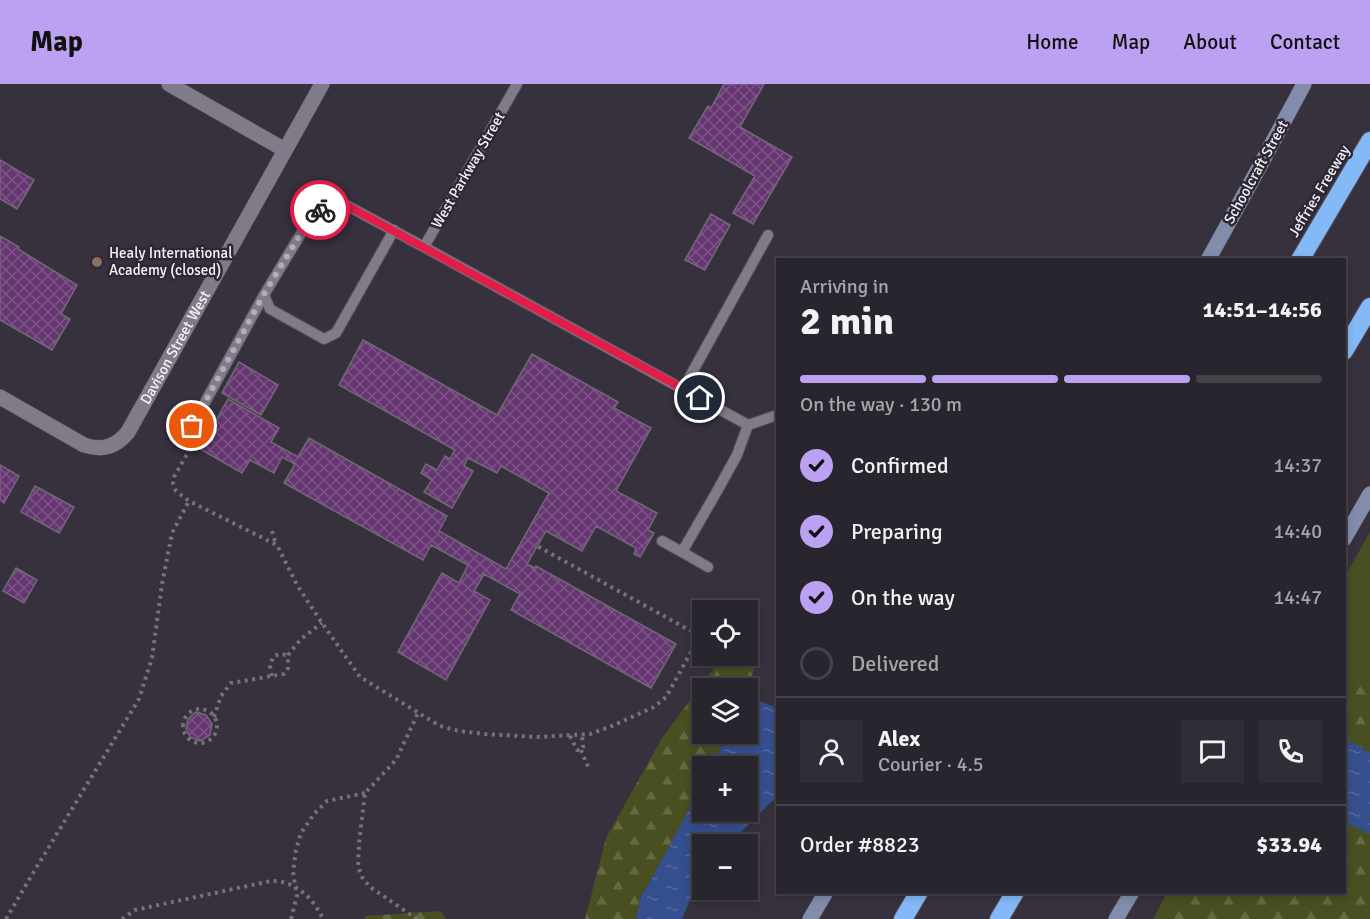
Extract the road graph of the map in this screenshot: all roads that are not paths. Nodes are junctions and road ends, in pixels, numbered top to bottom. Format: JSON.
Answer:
{"nodes":[{"id":1,"x":169,"y":84,"type":"edge"},
{"id":2,"x":322,"y":84,"type":"edge"},
{"id":3,"x":517,"y":84,"type":"edge"},
{"id":4,"x":1304,"y":84,"type":"edge"},
{"id":5,"x":1370,"y":141,"type":"edge"},
{"id":6,"x":285,"y":150,"type":"junction"},
{"id":7,"x":394,"y":230,"type":"junction"},
{"id":8,"x":768,"y":235,"type":"dead end"},
{"id":9,"x":424,"y":247,"type":"junction"},
{"id":10,"x":1209,"y":258,"type":"edge"},
{"id":11,"x":1301,"y":258,"type":"edge"},
{"id":12,"x":264,"y":294,"type":"junction"},
{"id":13,"x":1370,"y":307,"type":"edge"},
{"id":14,"x":1346,"y":348,"type":"edge"},
{"id":15,"x":684,"y":389,"type":"junction"},
{"id":16,"x":0,"y":397,"type":"edge"},
{"id":17,"x":776,"y":415,"type":"edge"},
{"id":18,"x":748,"y":425,"type":"junction"},
{"id":19,"x":192,"y":426,"type":"dead end"},
{"id":20,"x":1370,"y":494,"type":"edge"},
{"id":21,"x":1346,"y":536,"type":"edge"},
{"id":22,"x":662,"y":541,"type":"dead end"},
{"id":23,"x":682,"y":552,"type":"junction"},
{"id":24,"x":708,"y":567,"type":"dead end"},
{"id":25,"x":825,"y":894,"type":"edge"},
{"id":26,"x":918,"y":894,"type":"edge"},
{"id":27,"x":1014,"y":894,"type":"edge"},
{"id":28,"x":1131,"y":894,"type":"edge"},
{"id":29,"x":810,"y":919,"type":"edge"},
{"id":30,"x":903,"y":919,"type":"edge"},
{"id":31,"x":999,"y":919,"type":"edge"},
{"id":32,"x":1116,"y":919,"type":"edge"}],
"edges":[{"from":1,"to":6,"type":"street"},
{"from":2,"to":6,"type":"street","name":"Davison Street West"},
{"from":3,"to":9,"type":"lane","name":"West Parkway Street"},
{"from":4,"to":10,"type":"main road","name":"Schoolcraft Street"},
{"from":5,"to":11,"type":"highway","name":"Jeffries Freeway"},
{"from":6,"to":16,"type":"street","name":"Davison Street West"},
{"from":7,"to":9,"type":"lane"},
{"from":7,"to":12,"type":"lane"},
{"from":7,"to":12,"type":"lane"},
{"from":8,"to":15,"type":"lane"},
{"from":9,"to":15,"type":"lane"},
{"from":12,"to":19,"type":"lane"},
{"from":13,"to":14,"type":"highway"},
{"from":15,"to":18,"type":"lane"},
{"from":17,"to":18,"type":"lane"},
{"from":18,"to":23,"type":"lane"},
{"from":20,"to":21,"type":"main road"},
{"from":22,"to":23,"type":"lane"},
{"from":23,"to":24,"type":"lane"},
{"from":25,"to":29,"type":"main road"},
{"from":26,"to":30,"type":"highway"},
{"from":27,"to":31,"type":"highway"},
{"from":28,"to":32,"type":"main road"}]}
